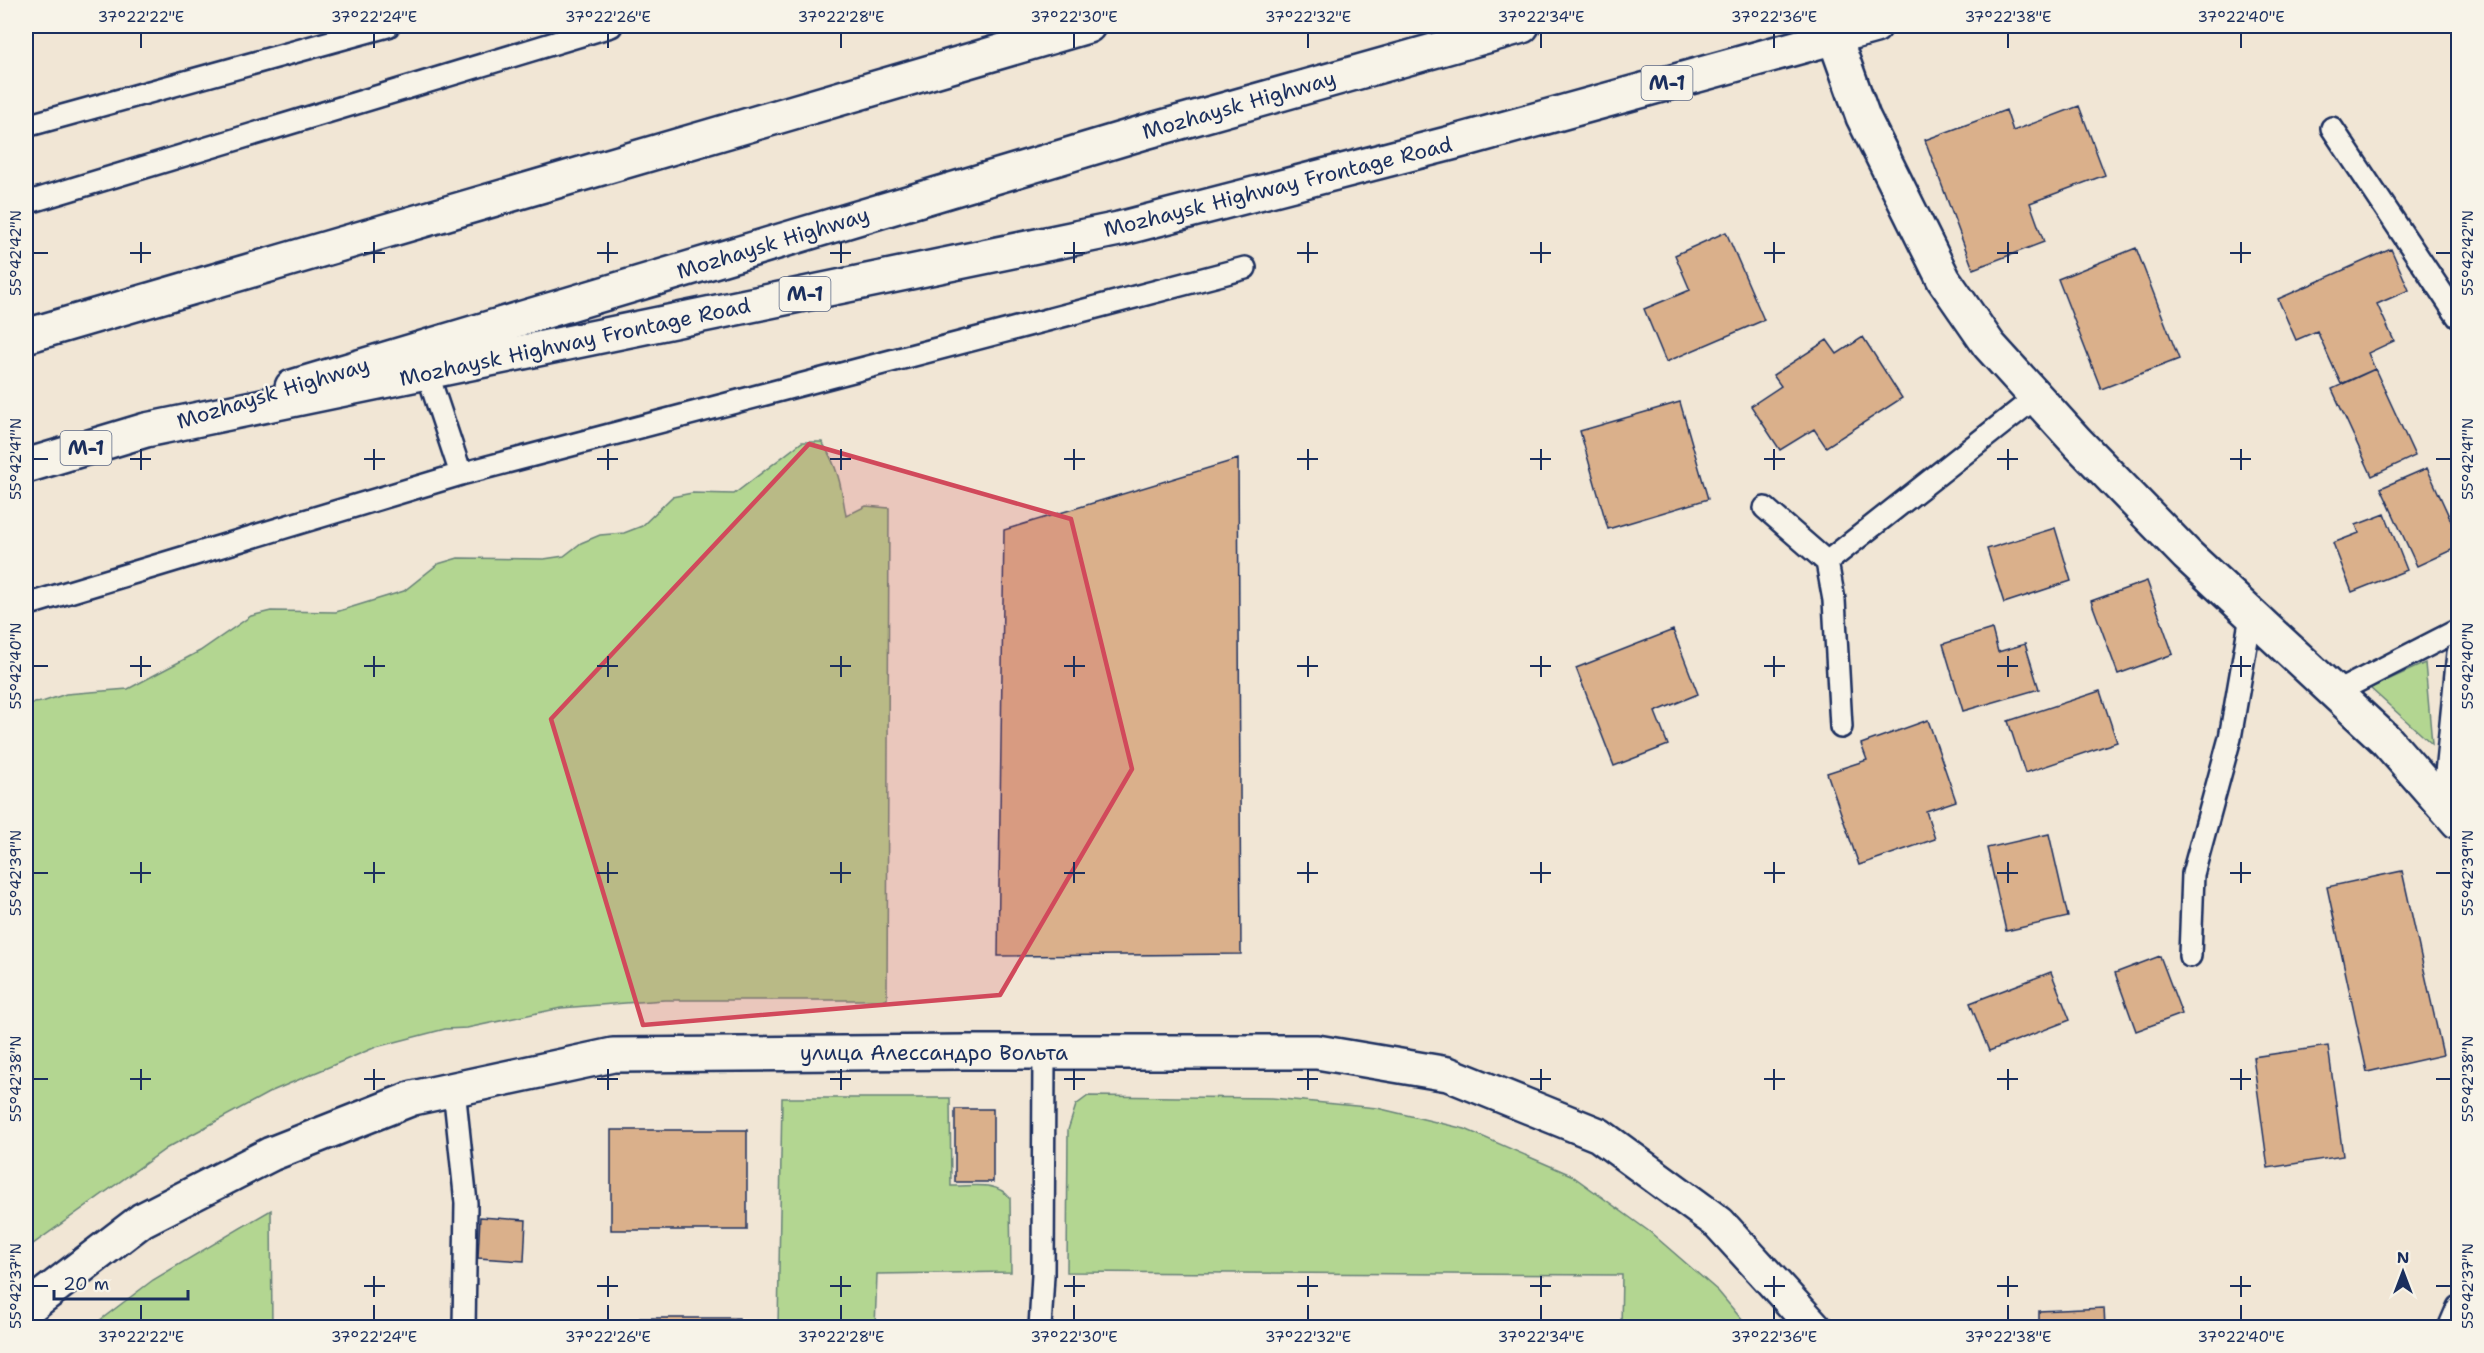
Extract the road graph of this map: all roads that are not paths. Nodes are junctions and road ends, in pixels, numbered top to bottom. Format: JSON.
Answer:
{"nodes":[{"id":1,"x":388,"y":26,"type":"edge"},
{"id":2,"x":610,"y":26,"type":"edge"},
{"id":3,"x":1088,"y":26,"type":"edge"},
{"id":4,"x":1522,"y":26,"type":"edge"},
{"id":5,"x":1875,"y":26,"type":"edge"},
{"id":6,"x":1834,"y":36,"type":"junction"},
{"id":7,"x":26,"y":126,"type":"edge"},
{"id":8,"x":2332,"y":128,"type":"dead end"},
{"id":9,"x":26,"y":203,"type":"edge"},
{"id":10,"x":1245,"y":268,"type":"dead end"},
{"id":11,"x":2458,"y":317,"type":"edge"},
{"id":12,"x":26,"y":336,"type":"edge"},
{"id":13,"x":427,"y":372,"type":"junction"},
{"id":14,"x":2036,"y":397,"type":"junction"},
{"id":15,"x":146,"y":430,"type":"junction"},
{"id":16,"x":26,"y":466,"type":"edge"},
{"id":17,"x":461,"y":474,"type":"junction"},
{"id":18,"x":1765,"y":508,"type":"dead end"},
{"id":19,"x":1827,"y":562,"type":"junction"},
{"id":20,"x":26,"y":605,"type":"edge"},
{"id":21,"x":2251,"y":616,"type":"junction"},
{"id":22,"x":2458,"y":630,"type":"edge"},
{"id":23,"x":2458,"y":653,"type":"edge"},
{"id":24,"x":2335,"y":693,"type":"junction"},
{"id":25,"x":1841,"y":727,"type":"dead end"},
{"id":26,"x":2452,"y":814,"type":"edge"},
{"id":27,"x":2190,"y":956,"type":"dead end"},
{"id":28,"x":1044,"y":1052,"type":"junction"},
{"id":29,"x":454,"y":1089,"type":"junction"},
{"id":30,"x":2458,"y":1308,"type":"edge"},
{"id":31,"x":26,"y":1309,"type":"edge"},
{"id":32,"x":464,"y":1328,"type":"edge"},
{"id":33,"x":1040,"y":1328,"type":"edge"},
{"id":34,"x":1815,"y":1328,"type":"edge"},
{"id":35,"x":2449,"y":1328,"type":"edge"}],
"edges":[{"from":1,"to":7,"type":"lane"},
{"from":2,"to":9,"type":"lane"},
{"from":3,"to":12,"type":"main road"},
{"from":4,"to":15,"type":"main road","name":"Mozhaysk Highway","number":"М-1"},
{"from":5,"to":6,"type":"main road","name":"Mozhaysk Highway Frontage Road","number":"М-1"},
{"from":6,"to":13,"type":"main road","name":"Mozhaysk Highway Frontage Road","number":"М-1"},
{"from":6,"to":14,"type":"main road"},
{"from":8,"to":11,"type":"lane"},
{"from":10,"to":17,"type":"lane"},
{"from":13,"to":15,"type":"main road","name":"Mozhaysk Highway Frontage Road","number":"М-1"},
{"from":13,"to":17,"type":"lane"},
{"from":14,"to":19,"type":"lane"},
{"from":14,"to":21,"type":"main road"},
{"from":15,"to":16,"type":"main road","name":"Mozhaysk Highway","number":"М-1"},
{"from":17,"to":20,"type":"lane"},
{"from":18,"to":19,"type":"lane"},
{"from":19,"to":25,"type":"lane"},
{"from":21,"to":24,"type":"main road"},
{"from":21,"to":27,"type":"lane"},
{"from":22,"to":24,"type":"lane"},
{"from":23,"to":26,"type":"lane"},
{"from":24,"to":26,"type":"main road"},
{"from":28,"to":29,"type":"main road","name":"улица Алессандро Вольта"},
{"from":28,"to":33,"type":"lane"},
{"from":28,"to":34,"type":"main road","name":"улица Алессандро Вольта"},
{"from":29,"to":31,"type":"main road","name":"улица Алессандро Вольта"},
{"from":29,"to":32,"type":"lane"},
{"from":30,"to":35,"type":"lane"}]}
